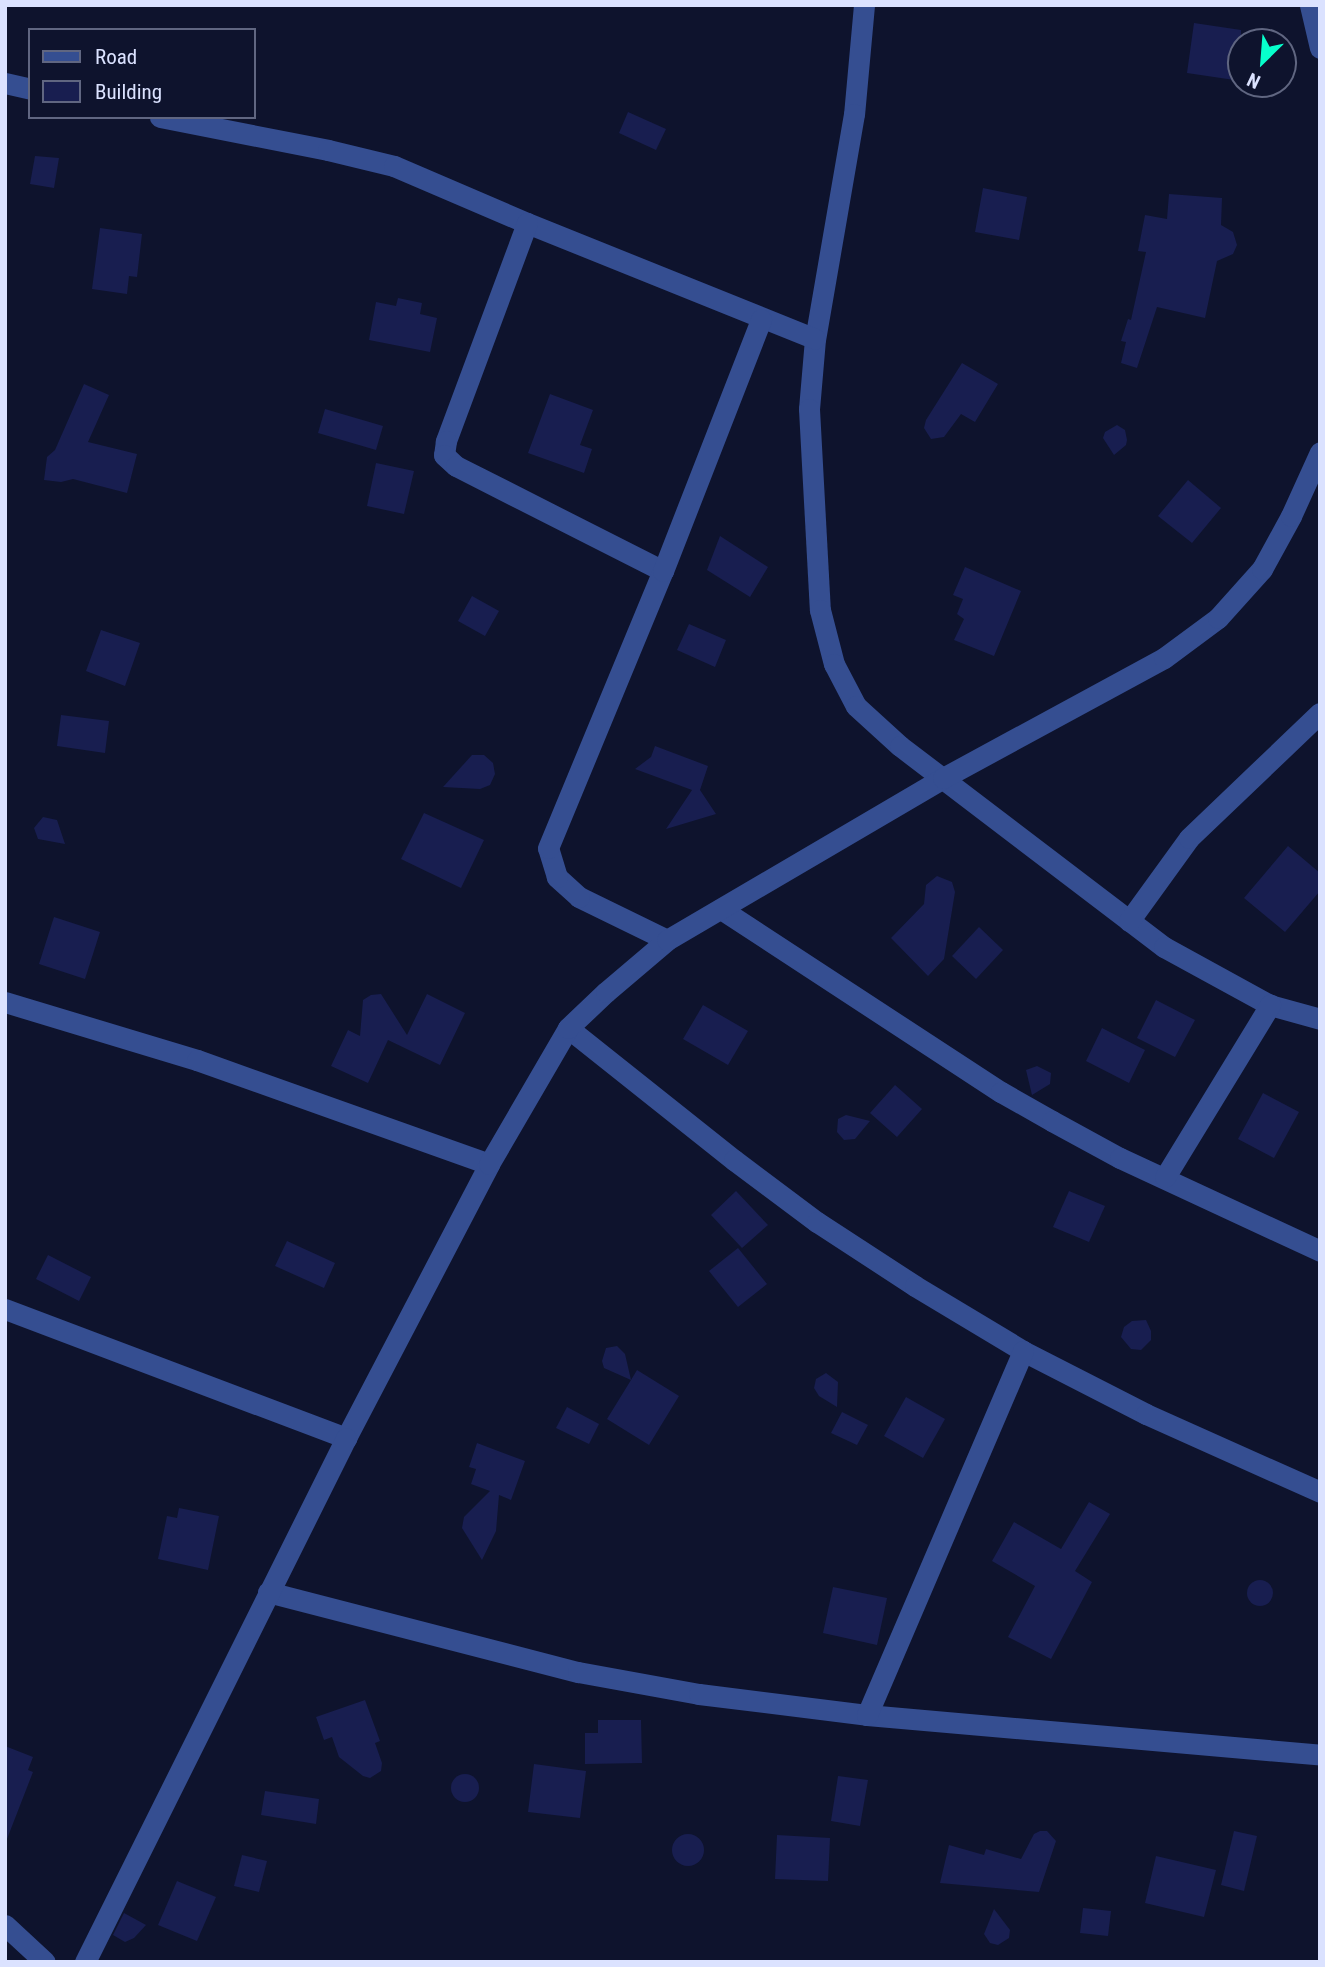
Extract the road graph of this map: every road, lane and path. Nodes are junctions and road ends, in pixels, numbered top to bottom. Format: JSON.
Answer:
{"nodes":[{"id":1,"x":864,"y":5,"type":"edge"},
{"id":2,"x":1310,"y":5,"type":"edge"},
{"id":3,"x":1320,"y":48,"type":"edge"},
{"id":4,"x":5,"y":83,"type":"edge"},
{"id":5,"x":28,"y":89,"type":"edge"},
{"id":6,"x":170,"y":119,"type":"edge"},
{"id":7,"x":527,"y":223,"type":"junction"},
{"id":8,"x":761,"y":319,"type":"junction"},
{"id":9,"x":815,"y":339,"type":"junction"},
{"id":10,"x":1320,"y":452,"type":"edge"},
{"id":11,"x":663,"y":571,"type":"junction"},
{"id":12,"x":1320,"y":713,"type":"edge"},
{"id":13,"x":943,"y":778,"type":"junction"},
{"id":14,"x":721,"y":909,"type":"junction"},
{"id":15,"x":1129,"y":921,"type":"junction"},
{"id":16,"x":667,"y":940,"type":"junction"},
{"id":17,"x":5,"y":1002,"type":"edge"},
{"id":18,"x":1270,"y":1005,"type":"junction"},
{"id":19,"x":1320,"y":1019,"type":"edge"},
{"id":20,"x":568,"y":1028,"type":"junction"},
{"id":21,"x":489,"y":1164,"type":"junction"},
{"id":22,"x":1165,"y":1177,"type":"junction"},
{"id":23,"x":1320,"y":1251,"type":"edge"},
{"id":24,"x":5,"y":1309,"type":"edge"},
{"id":25,"x":1023,"y":1351,"type":"junction"},
{"id":26,"x":346,"y":1438,"type":"junction"},
{"id":27,"x":1320,"y":1492,"type":"edge"},
{"id":28,"x":268,"y":1592,"type":"junction"},
{"id":29,"x":867,"y":1715,"type":"junction"},
{"id":30,"x":1320,"y":1755,"type":"edge"},
{"id":31,"x":5,"y":1925,"type":"edge"},
{"id":32,"x":45,"y":1962,"type":"edge"},
{"id":33,"x":85,"y":1962,"type":"edge"}],
"edges":[{"from":1,"to":9,"type":"street"},
{"from":2,"to":3,"type":"street"},
{"from":4,"to":5,"type":"street"},
{"from":6,"to":7,"type":"street"},
{"from":7,"to":8,"type":"street"},
{"from":7,"to":11,"type":"street"},
{"from":8,"to":9,"type":"street"},
{"from":8,"to":11,"type":"street"},
{"from":9,"to":13,"type":"street"},
{"from":10,"to":13,"type":"street"},
{"from":11,"to":16,"type":"street"},
{"from":12,"to":15,"type":"street"},
{"from":13,"to":14,"type":"street"},
{"from":13,"to":15,"type":"street"},
{"from":14,"to":16,"type":"street"},
{"from":14,"to":22,"type":"street"},
{"from":15,"to":18,"type":"street"},
{"from":16,"to":20,"type":"street"},
{"from":17,"to":21,"type":"street"},
{"from":18,"to":19,"type":"street"},
{"from":18,"to":22,"type":"street"},
{"from":20,"to":21,"type":"street"},
{"from":20,"to":25,"type":"street"},
{"from":21,"to":26,"type":"street"},
{"from":22,"to":23,"type":"street"},
{"from":24,"to":26,"type":"street"},
{"from":25,"to":27,"type":"street"},
{"from":25,"to":29,"type":"street"},
{"from":26,"to":28,"type":"street"},
{"from":28,"to":29,"type":"street"},
{"from":28,"to":33,"type":"street"},
{"from":29,"to":30,"type":"street"},
{"from":31,"to":32,"type":"street"}]}
